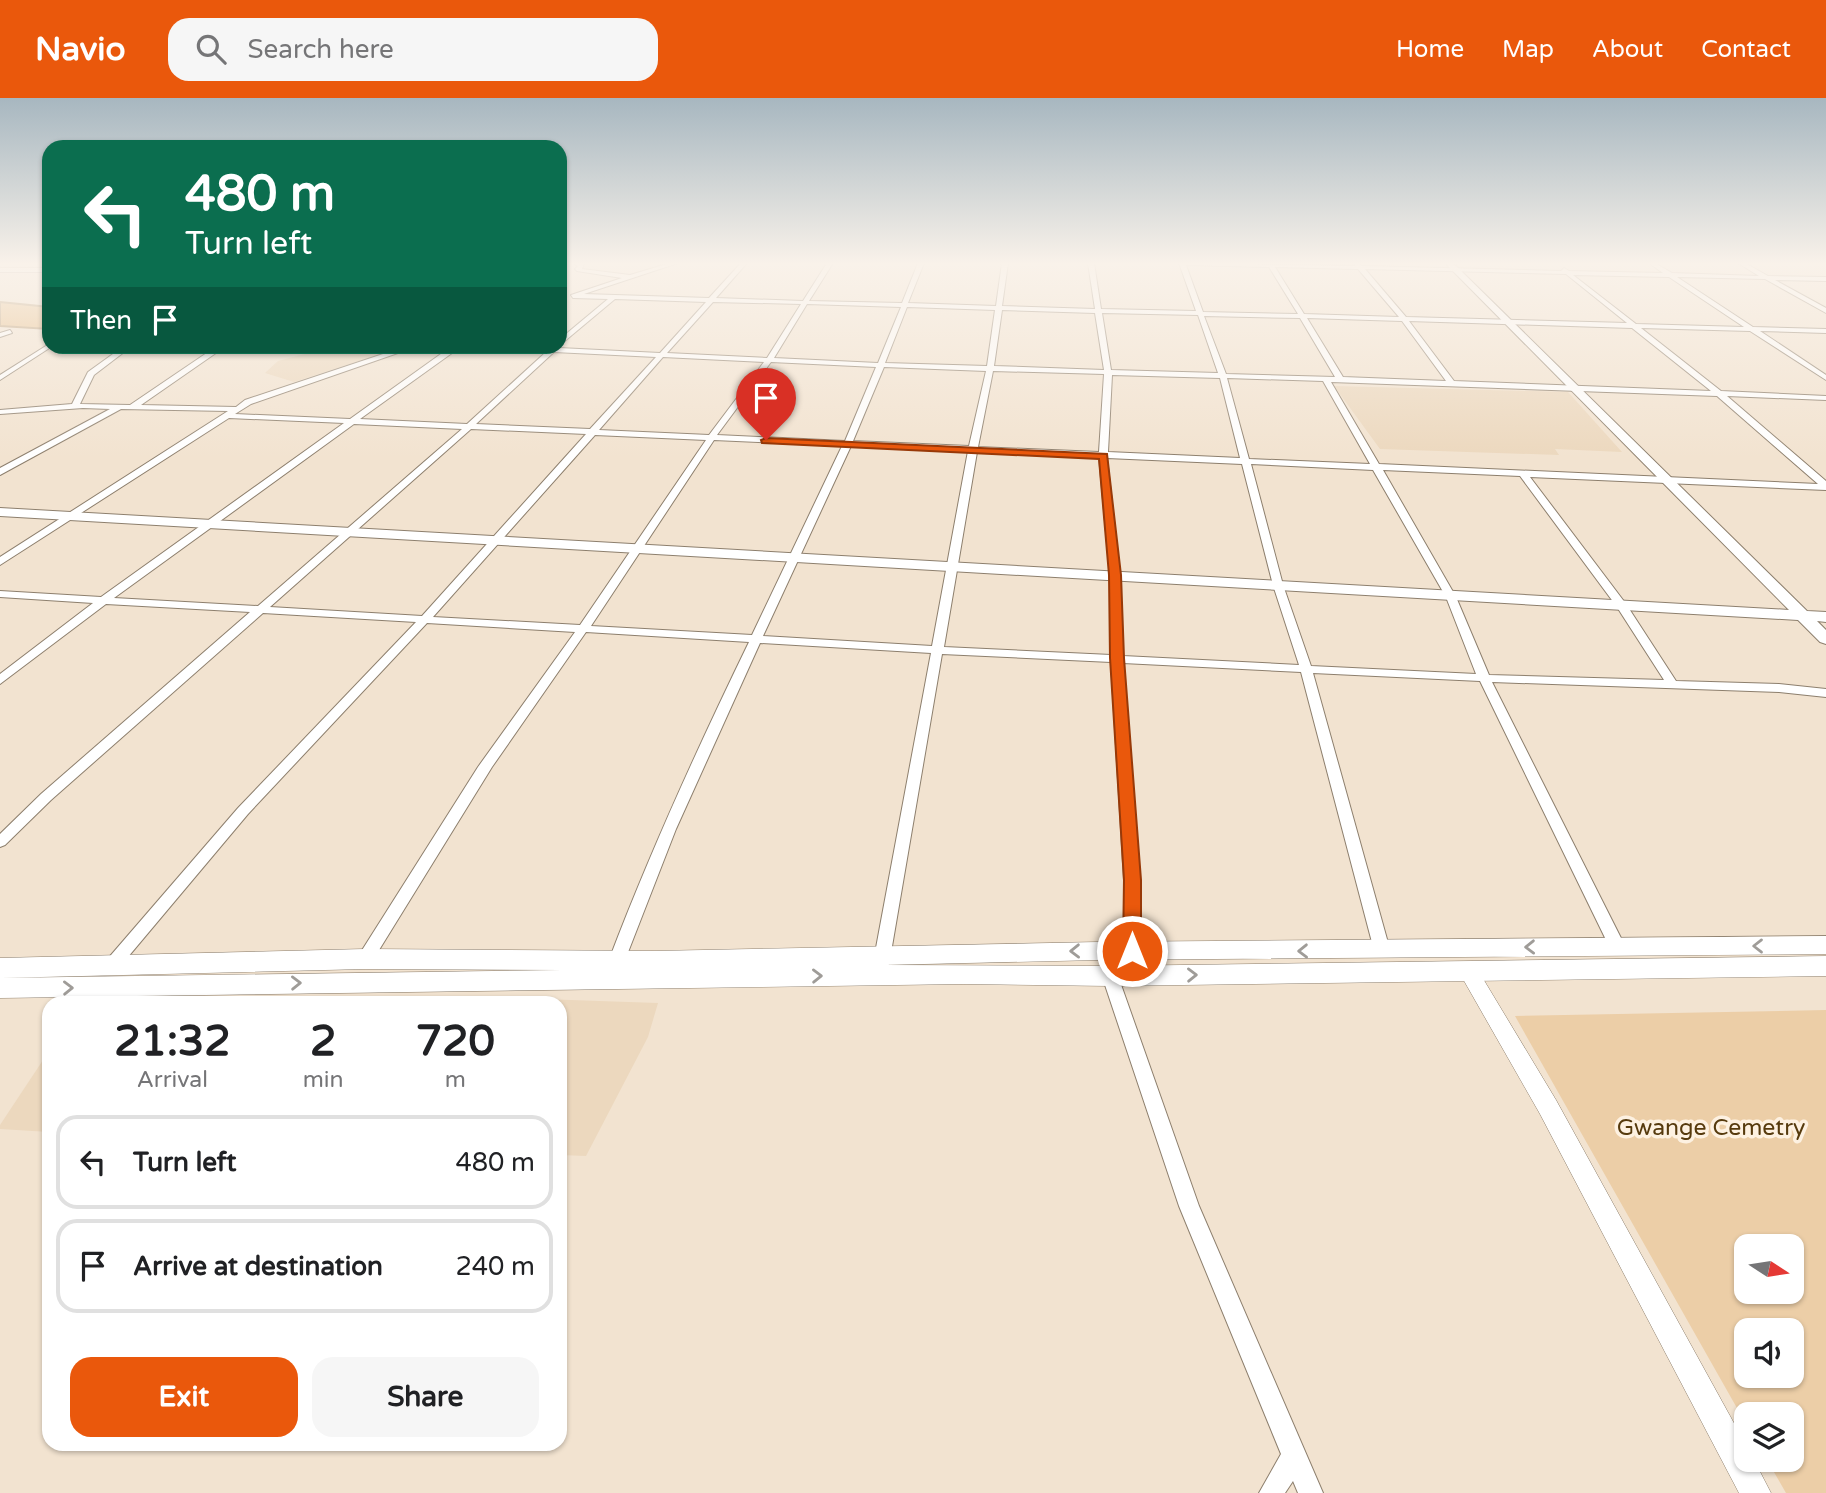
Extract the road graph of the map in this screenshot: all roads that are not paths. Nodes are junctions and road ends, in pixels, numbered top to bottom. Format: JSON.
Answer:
{"nodes":[{"id":1,"x":686,"y":328,"type":"edge"},
{"id":2,"x":790,"y":328,"type":"edge"},
{"id":3,"x":895,"y":328,"type":"edge"},
{"id":4,"x":995,"y":328,"type":"edge"},
{"id":5,"x":1102,"y":328,"type":"edge"},
{"id":6,"x":1207,"y":328,"type":"edge"},
{"id":7,"x":1311,"y":328,"type":"edge"},
{"id":8,"x":1411,"y":328,"type":"edge"},
{"id":9,"x":1516,"y":328,"type":"edge"},
{"id":10,"x":1637,"y":328,"type":"edge"},
{"id":11,"x":1717,"y":328,"type":"edge"},
{"id":12,"x":1753,"y":329,"type":"junction"},
{"id":13,"x":1826,"y":331,"type":"edge"},
{"id":14,"x":10,"y":332,"type":"dead end"},
{"id":15,"x":0,"y":335,"type":"edge"},
{"id":16,"x":567,"y":350,"type":"edge"},
{"id":17,"x":42,"y":351,"type":"edge"},
{"id":18,"x":118,"y":354,"type":"edge"},
{"id":19,"x":211,"y":354,"type":"edge"},
{"id":20,"x":391,"y":354,"type":"edge"},
{"id":21,"x":448,"y":354,"type":"edge"},
{"id":22,"x":548,"y":354,"type":"edge"},
{"id":23,"x":662,"y":356,"type":"junction"},
{"id":24,"x":769,"y":360,"type":"junction"},
{"id":25,"x":880,"y":365,"type":"junction"},
{"id":26,"x":990,"y":368,"type":"junction"},
{"id":27,"x":1108,"y":372,"type":"junction"},
{"id":28,"x":1223,"y":376,"type":"junction"},
{"id":29,"x":0,"y":378,"type":"edge"},
{"id":30,"x":1826,"y":378,"type":"edge"},
{"id":31,"x":1328,"y":380,"type":"junction"},
{"id":32,"x":1341,"y":381,"type":"junction"},
{"id":33,"x":1453,"y":385,"type":"junction"},
{"id":34,"x":1576,"y":387,"type":"junction"},
{"id":35,"x":1719,"y":393,"type":"junction"},
{"id":36,"x":1826,"y":398,"type":"edge"},
{"id":37,"x":75,"y":407,"type":"junction"},
{"id":38,"x":120,"y":407,"type":"junction"},
{"id":39,"x":131,"y":407,"type":"junction"},
{"id":40,"x":240,"y":409,"type":"junction"},
{"id":41,"x":0,"y":412,"type":"edge"},
{"id":42,"x":231,"y":416,"type":"junction"},
{"id":43,"x":354,"y":422,"type":"junction"},
{"id":44,"x":470,"y":426,"type":"junction"},
{"id":45,"x":592,"y":432,"type":"junction"},
{"id":46,"x":712,"y":438,"type":"junction"},
{"id":47,"x":847,"y":444,"type":"junction"},
{"id":48,"x":972,"y":450,"type":"junction"},
{"id":49,"x":1103,"y":457,"type":"junction"},
{"id":50,"x":1247,"y":462,"type":"junction"},
{"id":51,"x":1377,"y":466,"type":"junction"},
{"id":52,"x":0,"y":472,"type":"edge"},
{"id":53,"x":1522,"y":472,"type":"junction"},
{"id":54,"x":1667,"y":479,"type":"junction"},
{"id":55,"x":1826,"y":486,"type":"edge"},
{"id":56,"x":0,"y":512,"type":"edge"},
{"id":57,"x":72,"y":515,"type":"junction"},
{"id":58,"x":210,"y":523,"type":"junction"},
{"id":59,"x":349,"y":532,"type":"junction"},
{"id":60,"x":497,"y":539,"type":"junction"},
{"id":61,"x":638,"y":547,"type":"junction"},
{"id":62,"x":794,"y":557,"type":"junction"},
{"id":63,"x":0,"y":562,"type":"edge"},
{"id":64,"x":952,"y":566,"type":"junction"},
{"id":65,"x":1115,"y":575,"type":"junction"},
{"id":66,"x":1278,"y":585,"type":"junction"},
{"id":67,"x":0,"y":594,"type":"edge"},
{"id":68,"x":1451,"y":597,"type":"junction"},
{"id":69,"x":104,"y":600,"type":"junction"},
{"id":70,"x":1622,"y":606,"type":"junction"},
{"id":71,"x":262,"y":609,"type":"junction"},
{"id":72,"x":1803,"y":616,"type":"junction"},
{"id":73,"x":1826,"y":617,"type":"edge"},
{"id":74,"x":424,"y":620,"type":"junction"},
{"id":75,"x":583,"y":629,"type":"junction"},
{"id":76,"x":755,"y":638,"type":"junction"},
{"id":77,"x":1826,"y":639,"type":"edge"},
{"id":78,"x":937,"y":650,"type":"junction"},
{"id":79,"x":1117,"y":658,"type":"junction"},
{"id":80,"x":1306,"y":668,"type":"junction"},
{"id":81,"x":1484,"y":678,"type":"junction"},
{"id":82,"x":0,"y":680,"type":"edge"},
{"id":83,"x":1672,"y":684,"type":"junction"},
{"id":84,"x":1826,"y":693,"type":"edge"},
{"id":85,"x":0,"y":842,"type":"edge"},
{"id":86,"x":1617,"y":946,"type":"junction"},
{"id":87,"x":1826,"y":946,"type":"edge"},
{"id":88,"x":1382,"y":950,"type":"junction"},
{"id":89,"x":1132,"y":951,"type":"junction"},
{"id":90,"x":365,"y":959,"type":"junction"},
{"id":91,"x":617,"y":960,"type":"junction"},
{"id":92,"x":881,"y":964,"type":"junction"},
{"id":93,"x":111,"y":966,"type":"junction"},
{"id":94,"x":1826,"y":966,"type":"edge"},
{"id":95,"x":0,"y":968,"type":"edge"},
{"id":96,"x":1469,"y":972,"type":"junction"},
{"id":97,"x":1110,"y":976,"type":"junction"},
{"id":98,"x":0,"y":988,"type":"edge"},
{"id":99,"x":1294,"y":1456,"type":"junction"},
{"id":100,"x":1270,"y":1493,"type":"edge"},
{"id":101,"x":1311,"y":1493,"type":"edge"},
{"id":102,"x":1756,"y":1493,"type":"edge"}],
"edges":[{"from":1,"to":23,"type":"street"},
{"from":2,"to":24,"type":"street"},
{"from":3,"to":25,"type":"street"},
{"from":4,"to":26,"type":"street"},
{"from":5,"to":27,"type":"street"},
{"from":6,"to":28,"type":"street"},
{"from":7,"to":32,"type":"street"},
{"from":8,"to":33,"type":"street"},
{"from":9,"to":34,"type":"main road"},
{"from":10,"to":35,"type":"street"},
{"from":11,"to":12,"type":"street"},
{"from":12,"to":13,"type":"street"},
{"from":12,"to":30,"type":"street"},
{"from":14,"to":15,"type":"street"},
{"from":16,"to":23,"type":"street"},
{"from":17,"to":29,"type":"street"},
{"from":18,"to":37,"type":"street"},
{"from":19,"to":39,"type":"street"},
{"from":20,"to":40,"type":"street"},
{"from":21,"to":43,"type":"street"},
{"from":22,"to":44,"type":"street"},
{"from":23,"to":24,"type":"street"},
{"from":23,"to":45,"type":"street"},
{"from":24,"to":25,"type":"street"},
{"from":24,"to":46,"type":"street"},
{"from":25,"to":26,"type":"street"},
{"from":25,"to":47,"type":"street"},
{"from":26,"to":27,"type":"street"},
{"from":26,"to":48,"type":"street"},
{"from":27,"to":28,"type":"street"},
{"from":27,"to":49,"type":"street"},
{"from":28,"to":31,"type":"street"},
{"from":28,"to":50,"type":"street"},
{"from":31,"to":32,"type":"street"},
{"from":31,"to":51,"type":"street"},
{"from":32,"to":33,"type":"street"},
{"from":33,"to":34,"type":"street"},
{"from":34,"to":35,"type":"street"},
{"from":34,"to":54,"type":"main road"},
{"from":35,"to":36,"type":"street"},
{"from":35,"to":55,"type":"street"},
{"from":37,"to":38,"type":"street"},
{"from":37,"to":41,"type":"street"},
{"from":38,"to":39,"type":"street"},
{"from":38,"to":52,"type":"street"},
{"from":39,"to":40,"type":"street"},
{"from":40,"to":42,"type":"street"},
{"from":42,"to":43,"type":"street"},
{"from":42,"to":57,"type":"street"},
{"from":43,"to":44,"type":"street"},
{"from":43,"to":58,"type":"street"},
{"from":44,"to":45,"type":"street"},
{"from":44,"to":59,"type":"street"},
{"from":45,"to":46,"type":"street"},
{"from":45,"to":60,"type":"street"},
{"from":46,"to":47,"type":"street"},
{"from":46,"to":61,"type":"street"},
{"from":47,"to":48,"type":"street"},
{"from":47,"to":62,"type":"street"},
{"from":48,"to":49,"type":"street"},
{"from":48,"to":64,"type":"street"},
{"from":49,"to":50,"type":"street"},
{"from":49,"to":65,"type":"street"},
{"from":50,"to":51,"type":"street"},
{"from":50,"to":66,"type":"street"},
{"from":51,"to":53,"type":"street"},
{"from":51,"to":68,"type":"street"},
{"from":53,"to":54,"type":"street"},
{"from":53,"to":70,"type":"street"},
{"from":54,"to":55,"type":"street"},
{"from":54,"to":72,"type":"main road"},
{"from":56,"to":57,"type":"main road"},
{"from":57,"to":58,"type":"main road"},
{"from":57,"to":63,"type":"street"},
{"from":58,"to":59,"type":"main road"},
{"from":58,"to":69,"type":"street"},
{"from":59,"to":60,"type":"main road"},
{"from":59,"to":71,"type":"street"},
{"from":60,"to":61,"type":"main road"},
{"from":60,"to":74,"type":"street"},
{"from":61,"to":62,"type":"main road"},
{"from":61,"to":75,"type":"street"},
{"from":62,"to":64,"type":"main road"},
{"from":62,"to":76,"type":"street"},
{"from":64,"to":65,"type":"main road"},
{"from":64,"to":78,"type":"street"},
{"from":65,"to":66,"type":"main road"},
{"from":65,"to":79,"type":"street"},
{"from":66,"to":68,"type":"main road"},
{"from":66,"to":80,"type":"street"},
{"from":67,"to":69,"type":"street"},
{"from":68,"to":70,"type":"main road"},
{"from":68,"to":81,"type":"street"},
{"from":69,"to":71,"type":"street"},
{"from":69,"to":82,"type":"street"},
{"from":70,"to":72,"type":"main road"},
{"from":70,"to":83,"type":"street"},
{"from":71,"to":74,"type":"street"},
{"from":71,"to":85,"type":"street"},
{"from":72,"to":73,"type":"main road"},
{"from":72,"to":77,"type":"main road"},
{"from":74,"to":75,"type":"street"},
{"from":74,"to":93,"type":"street"},
{"from":75,"to":76,"type":"street"},
{"from":75,"to":90,"type":"street"},
{"from":76,"to":78,"type":"street"},
{"from":76,"to":91,"type":"street"},
{"from":78,"to":79,"type":"street"},
{"from":78,"to":92,"type":"street"},
{"from":79,"to":80,"type":"street"},
{"from":79,"to":89,"type":"street"},
{"from":80,"to":81,"type":"street"},
{"from":80,"to":88,"type":"street"},
{"from":81,"to":83,"type":"street"},
{"from":81,"to":86,"type":"street"},
{"from":83,"to":84,"type":"street"},
{"from":87,"to":86,"type":"highway","one_way":true},
{"from":86,"to":88,"type":"highway","one_way":true},
{"from":88,"to":89,"type":"highway","one_way":true},
{"from":89,"to":92,"type":"highway","one_way":true},
{"from":90,"to":91,"type":"highway"},
{"from":90,"to":93,"type":"highway"},
{"from":91,"to":92,"type":"highway"},
{"from":92,"to":97,"type":"highway"},
{"from":98,"to":92,"type":"highway","one_way":true},
{"from":93,"to":95,"type":"highway"},
{"from":94,"to":96,"type":"highway"},
{"from":97,"to":96,"type":"highway","one_way":true},
{"from":96,"to":102,"type":"street"},
{"from":97,"to":99,"type":"street"},
{"from":99,"to":100,"type":"street"},
{"from":99,"to":101,"type":"street"}]}
